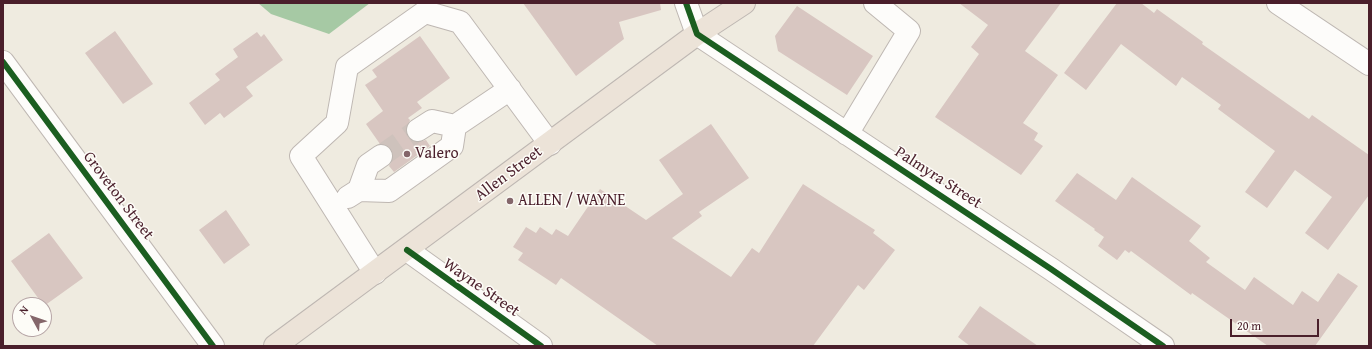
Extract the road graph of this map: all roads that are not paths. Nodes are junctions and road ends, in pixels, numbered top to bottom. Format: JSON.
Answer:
{"nodes":[{"id":1,"x":686,"y":3,"type":"edge"},
{"id":2,"x":744,"y":3,"type":"edge"},
{"id":3,"x":875,"y":3,"type":"edge"},
{"id":4,"x":1278,"y":3,"type":"edge"},
{"id":5,"x":697,"y":34,"type":"junction"},
{"id":6,"x":3,"y":62,"type":"edge"},
{"id":7,"x":1369,"y":64,"type":"edge"},
{"id":8,"x":510,"y":88,"type":"junction"},
{"id":9,"x":455,"y":126,"type":"junction"},
{"id":10,"x":418,"y":130,"type":"tunnel mouth"},
{"id":11,"x":847,"y":134,"type":"junction"},
{"id":12,"x":550,"y":144,"type":"junction"},
{"id":13,"x":381,"y":156,"type":"tunnel mouth"},
{"id":14,"x":359,"y":190,"type":"junction"},
{"id":15,"x":334,"y":207,"type":"junction"},
{"id":16,"x":407,"y":250,"type":"junction"},
{"id":17,"x":375,"y":273,"type":"junction"},
{"id":18,"x":213,"y":346,"type":"edge"},
{"id":19,"x":275,"y":346,"type":"edge"},
{"id":20,"x":541,"y":346,"type":"edge"},
{"id":21,"x":1163,"y":346,"type":"edge"}],
"edges":[{"from":1,"to":5,"type":"street"},
{"from":2,"to":5,"type":"main road","name":"Allen Street"},
{"from":3,"to":11,"type":"street"},
{"from":4,"to":7,"type":"street"},
{"from":5,"to":11,"type":"street","name":"Palmyra Street"},
{"from":5,"to":12,"type":"main road","name":"Allen Street"},
{"from":6,"to":18,"type":"street","name":"Groveton Street"},
{"from":8,"to":9,"type":"street"},
{"from":8,"to":12,"type":"street"},
{"from":8,"to":15,"type":"street"},
{"from":9,"to":10,"type":"street"},
{"from":9,"to":14,"type":"street"},
{"from":11,"to":21,"type":"street","name":"Palmyra Street"},
{"from":12,"to":16,"type":"main road","name":"Allen Street"},
{"from":13,"to":14,"type":"street"},
{"from":14,"to":15,"type":"street"},
{"from":15,"to":17,"type":"street"},
{"from":16,"to":17,"type":"main road","name":"Allen Street"},
{"from":16,"to":20,"type":"street","name":"Wayne Street"},
{"from":17,"to":19,"type":"main road","name":"Allen Street"}]}
